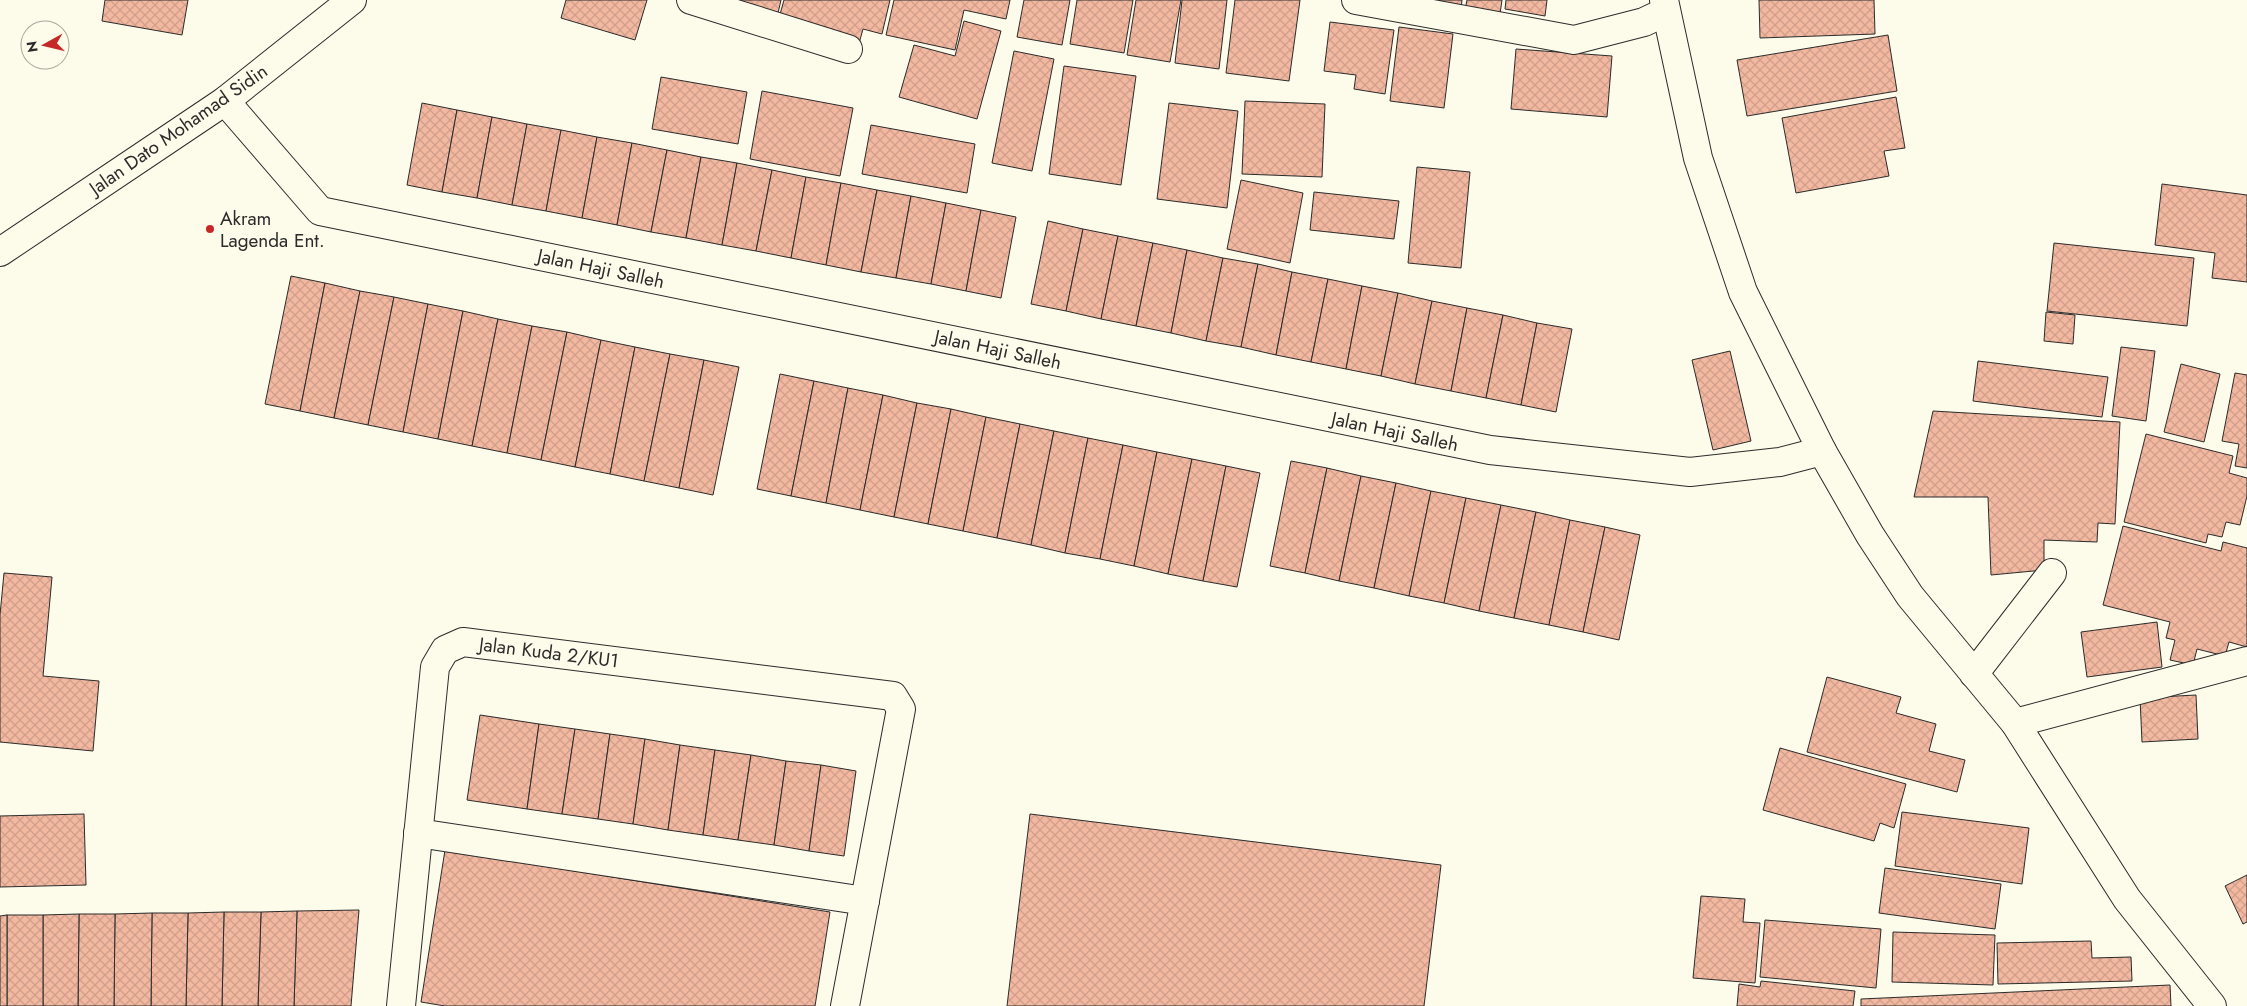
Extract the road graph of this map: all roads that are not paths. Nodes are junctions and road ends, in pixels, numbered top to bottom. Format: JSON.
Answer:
{"nodes":[{"id":1,"x":352,"y":0,"type":"edge"},
{"id":2,"x":691,"y":0,"type":"edge"},
{"id":3,"x":1356,"y":0,"type":"edge"},
{"id":4,"x":1665,"y":6,"type":"edge"},
{"id":5,"x":848,"y":49,"type":"dead end"},
{"id":6,"x":225,"y":100,"type":"junction"},
{"id":7,"x":0,"y":252,"type":"edge"},
{"id":8,"x":1822,"y":451,"type":"junction"},
{"id":9,"x":2052,"y":573,"type":"dead end"},
{"id":10,"x":2247,"y":661,"type":"edge"},
{"id":11,"x":1974,"y":674,"type":"junction"},
{"id":12,"x":2015,"y":724,"type":"junction"},
{"id":13,"x":418,"y":833,"type":"junction"},
{"id":14,"x":865,"y":901,"type":"junction"},
{"id":15,"x":401,"y":1006,"type":"edge"},
{"id":16,"x":845,"y":1006,"type":"edge"},
{"id":17,"x":2212,"y":1006,"type":"edge"}],
"edges":[{"from":1,"to":6,"type":"street","name":"Jalan Dato Mohamad Sidin"},
{"from":2,"to":5,"type":"street"},
{"from":3,"to":4,"type":"street"},
{"from":4,"to":8,"type":"street"},
{"from":6,"to":7,"type":"street","name":"Jalan Dato Mohamad Sidin"},
{"from":6,"to":8,"type":"street","name":"Jalan Haji Salleh"},
{"from":8,"to":11,"type":"street"},
{"from":9,"to":11,"type":"street"},
{"from":10,"to":12,"type":"street"},
{"from":11,"to":12,"type":"street"},
{"from":12,"to":17,"type":"street"},
{"from":13,"to":14,"type":"street"},
{"from":13,"to":14,"type":"street","name":"Jalan Kuda 2/KU1"},
{"from":13,"to":15,"type":"street","name":"Jalan Kuda 2/KU1"},
{"from":14,"to":16,"type":"street"}]}
